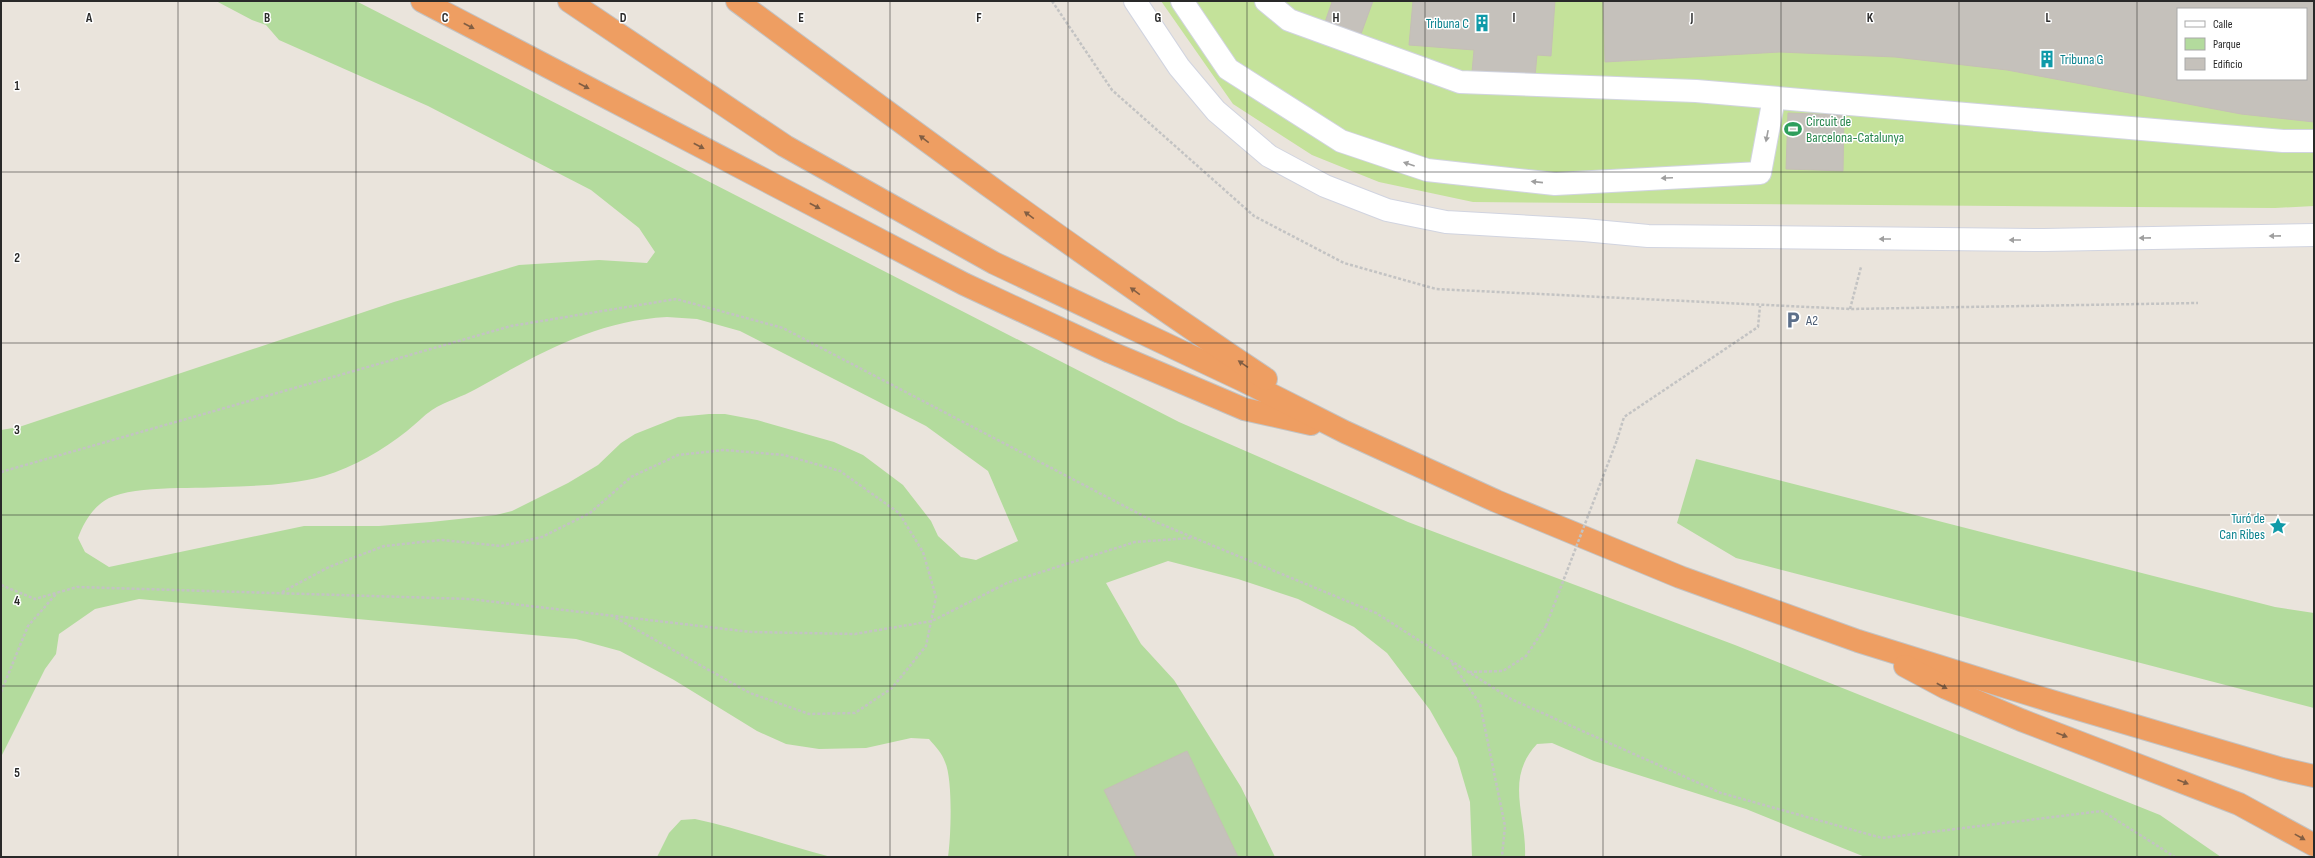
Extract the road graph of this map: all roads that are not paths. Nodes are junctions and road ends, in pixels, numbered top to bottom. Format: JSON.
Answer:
{"nodes":[{"id":1,"x":422,"y":1,"type":"edge"},
{"id":2,"x":570,"y":1,"type":"edge"},
{"id":3,"x":737,"y":1,"type":"edge"},
{"id":4,"x":1136,"y":1,"type":"edge"},
{"id":5,"x":1182,"y":1,"type":"edge"},
{"id":6,"x":1266,"y":1,"type":"edge"},
{"id":7,"x":1774,"y":98,"type":"junction"},
{"id":8,"x":2314,"y":141,"type":"edge"},
{"id":9,"x":2314,"y":235,"type":"edge"},
{"id":10,"x":1345,"y":432,"type":"junction"},
{"id":11,"x":1858,"y":641,"type":"junction"},
{"id":12,"x":2314,"y":776,"type":"edge"},
{"id":13,"x":2314,"y":845,"type":"edge"}],
"edges":[{"from":1,"to":10,"type":"highway","one_way":true},
{"from":2,"to":10,"type":"highway"},
{"from":10,"to":3,"type":"highway","one_way":true},
{"from":9,"to":4,"type":"street","one_way":true},
{"from":7,"to":5,"type":"street","one_way":true},
{"from":6,"to":7,"type":"street"},
{"from":7,"to":8,"type":"street"},
{"from":10,"to":11,"type":"highway"},
{"from":11,"to":12,"type":"highway"},
{"from":11,"to":13,"type":"highway","one_way":true}]}
